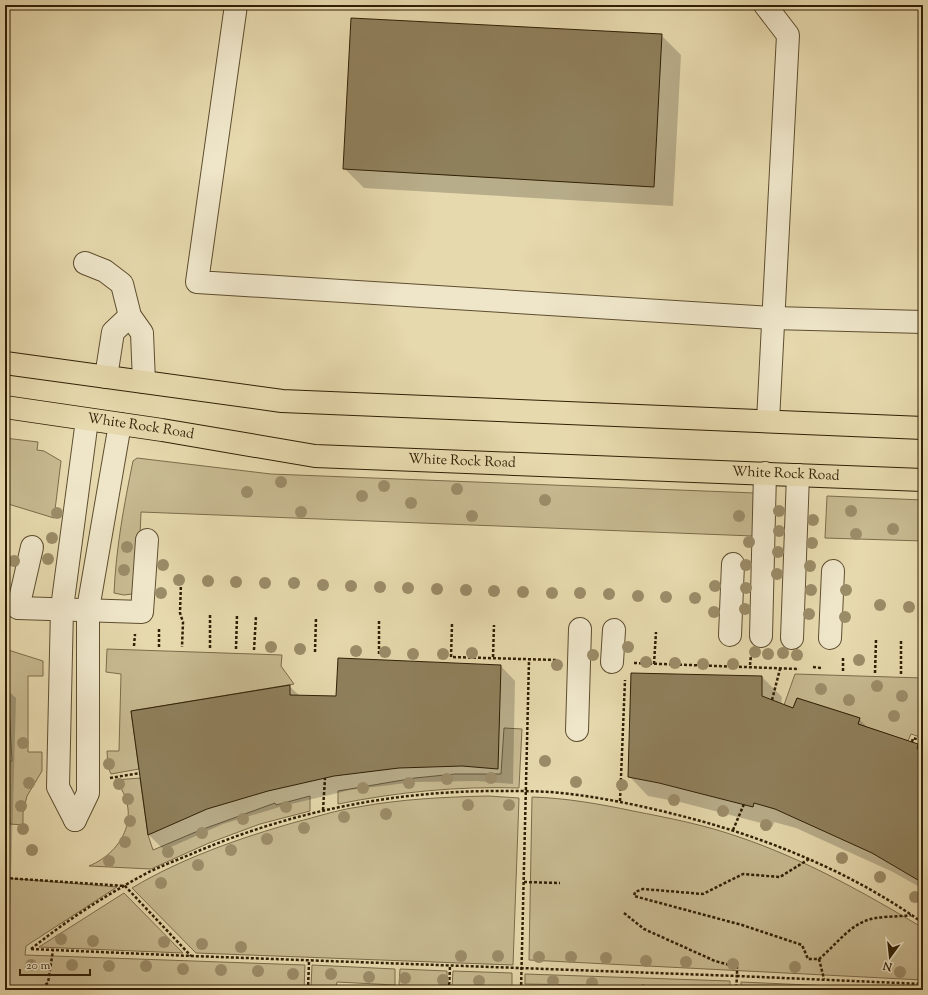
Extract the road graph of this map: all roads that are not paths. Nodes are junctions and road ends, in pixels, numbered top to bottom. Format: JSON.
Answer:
{"nodes":[{"id":1,"x":236,"y":5,"type":"edge"},
{"id":2,"x":765,"y":5,"type":"edge"},
{"id":3,"x":85,"y":263,"type":"dead end"},
{"id":4,"x":130,"y":316,"type":"junction"},
{"id":5,"x":773,"y":318,"type":"junction"},
{"id":6,"x":923,"y":322,"type":"edge"},
{"id":7,"x":5,"y":363,"type":"edge"},
{"id":8,"x":106,"y":377,"type":"junction"},
{"id":9,"x":144,"y":382,"type":"junction"},
{"id":10,"x":5,"y":407,"type":"edge"},
{"id":11,"x":87,"y":420,"type":"junction"},
{"id":12,"x":768,"y":421,"type":"junction"},
{"id":13,"x":120,"y":424,"type":"junction"},
{"id":14,"x":923,"y":428,"type":"edge"},
{"id":15,"x":765,"y":473,"type":"junction"},
{"id":16,"x":798,"y":475,"type":"junction"},
{"id":17,"x":923,"y":480,"type":"edge"},
{"id":18,"x":147,"y":540,"type":"dead end"},
{"id":19,"x":32,"y":547,"type":"dead end"},
{"id":20,"x":733,"y":564,"type":"dead end"},
{"id":21,"x":833,"y":571,"type":"dead end"},
{"id":22,"x":62,"y":608,"type":"junction"},
{"id":23,"x":88,"y":609,"type":"junction"},
{"id":24,"x":580,"y":629,"type":"dead end"},
{"id":25,"x":614,"y":630,"type":"dead end"},
{"id":26,"x":730,"y":635,"type":"dead end"},
{"id":27,"x":762,"y":636,"type":"dead end"},
{"id":28,"x":792,"y":638,"type":"dead end"},
{"id":29,"x":830,"y":638,"type":"dead end"},
{"id":30,"x":619,"y":663,"type":"road end"},
{"id":31,"x":576,"y":730,"type":"dead end"}],
"edges":[{"from":1,"to":5,"type":"lane"},
{"from":2,"to":5,"type":"lane"},
{"from":3,"to":4,"type":"lane"},
{"from":4,"to":8,"type":"lane"},
{"from":4,"to":9,"type":"lane"},
{"from":5,"to":6,"type":"lane"},
{"from":5,"to":12,"type":"lane"},
{"from":7,"to":8,"type":"main road"},
{"from":8,"to":9,"type":"main road"},
{"from":9,"to":12,"type":"main road"},
{"from":10,"to":11,"type":"main road","name":"White Rock Road"},
{"from":11,"to":13,"type":"main road","name":"White Rock Road"},
{"from":11,"to":22,"type":"lane"},
{"from":12,"to":14,"type":"main road"},
{"from":13,"to":15,"type":"main road","name":"White Rock Road"},
{"from":13,"to":23,"type":"lane"},
{"from":15,"to":16,"type":"main road","name":"White Rock Road"},
{"from":15,"to":27,"type":"lane"},
{"from":16,"to":17,"type":"main road","name":"White Rock Road"},
{"from":16,"to":28,"type":"lane"},
{"from":18,"to":23,"type":"lane"},
{"from":19,"to":22,"type":"lane"},
{"from":20,"to":26,"type":"lane"},
{"from":21,"to":29,"type":"lane"},
{"from":22,"to":23,"type":"lane"},
{"from":22,"to":23,"type":"lane"},
{"from":24,"to":31,"type":"lane"},
{"from":25,"to":30,"type":"lane"}]}
